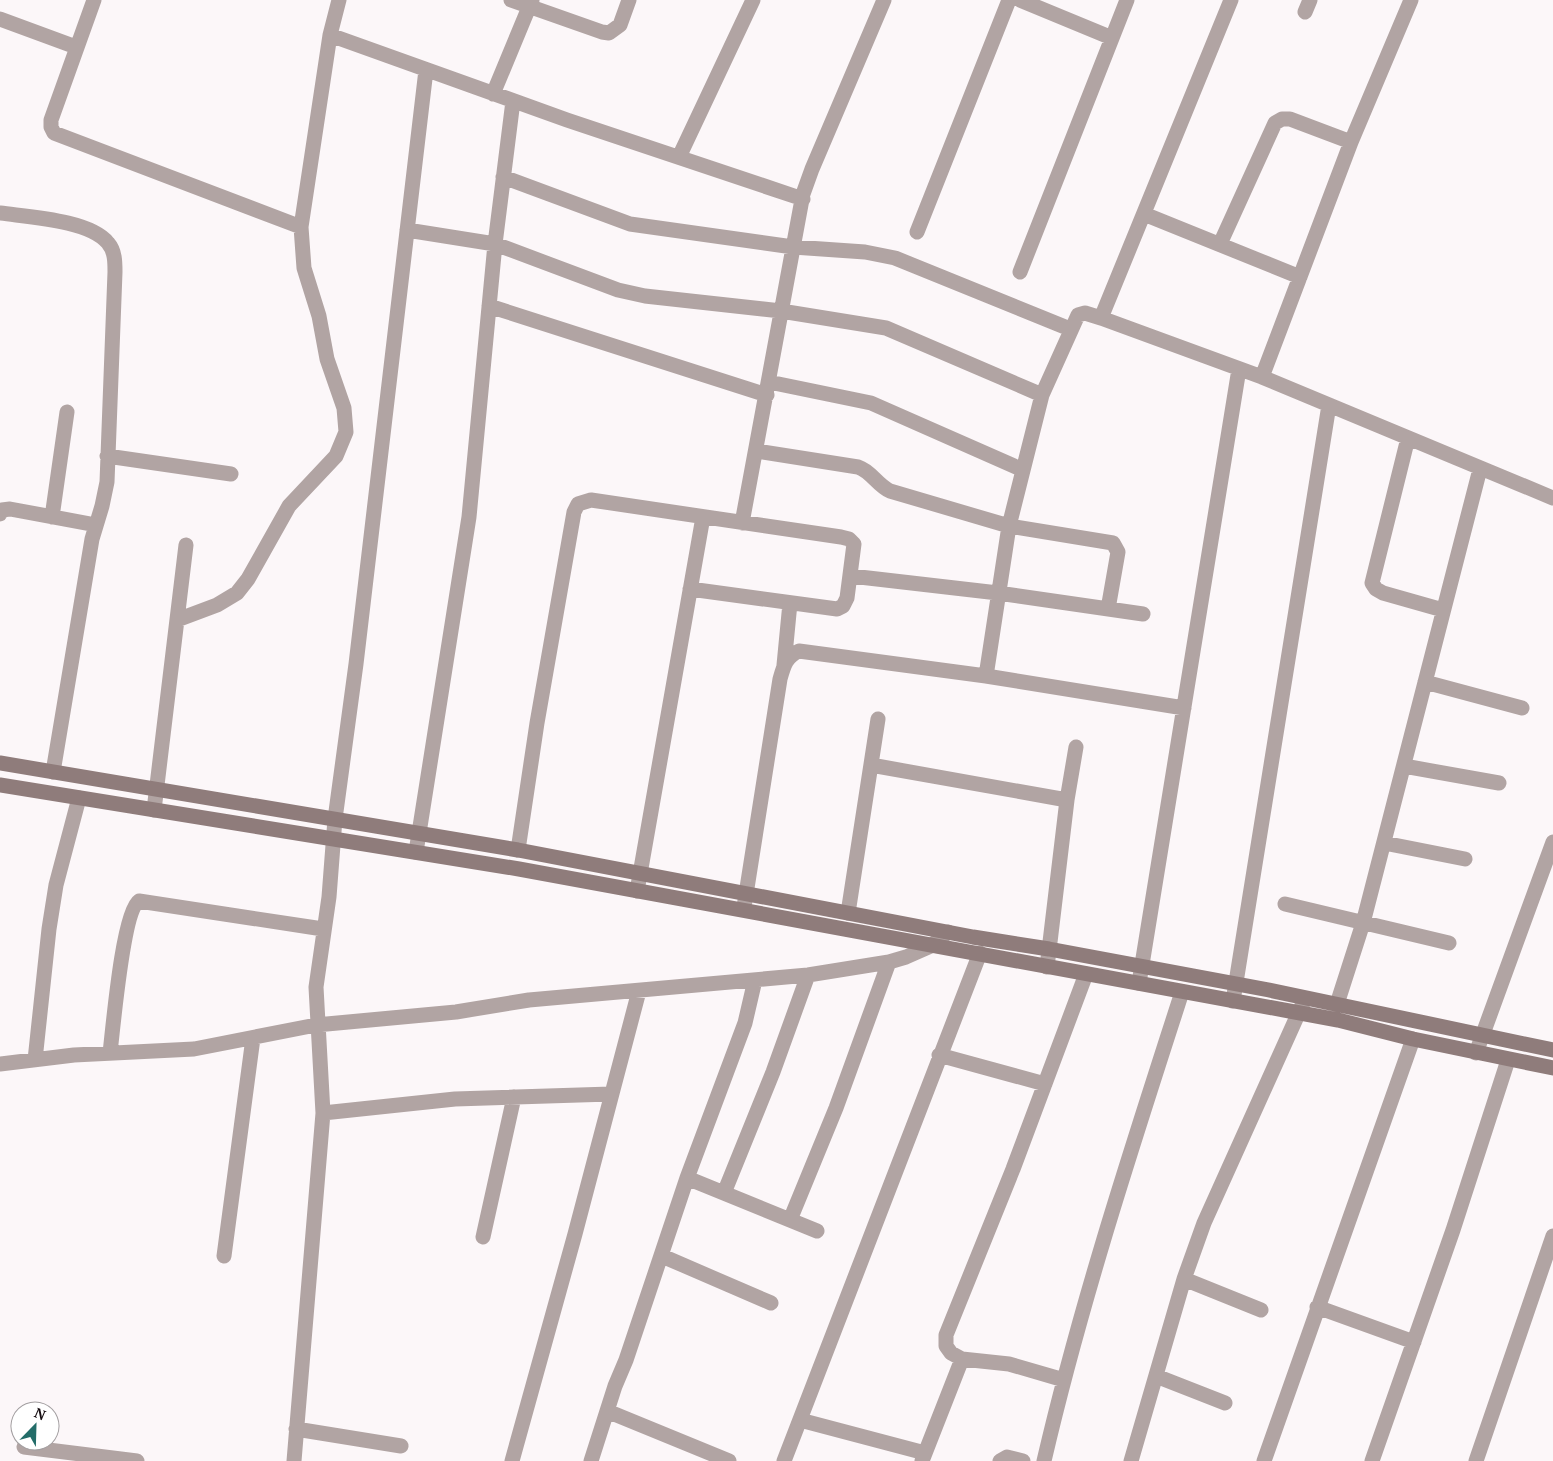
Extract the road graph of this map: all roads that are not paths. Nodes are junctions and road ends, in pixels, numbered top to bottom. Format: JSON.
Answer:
{"nodes":[{"id":1,"x":94,"y":0,"type":"edge"},
{"id":2,"x":339,"y":0,"type":"edge"},
{"id":3,"x":511,"y":0,"type":"edge"},
{"id":4,"x":629,"y":0,"type":"edge"},
{"id":5,"x":753,"y":0,"type":"edge"},
{"id":6,"x":884,"y":0,"type":"edge"},
{"id":7,"x":1009,"y":0,"type":"edge"},
{"id":8,"x":1020,"y":0,"type":"edge"},
{"id":9,"x":1128,"y":0,"type":"edge"},
{"id":10,"x":1231,"y":0,"type":"edge"},
{"id":11,"x":1411,"y":0,"type":"edge"},
{"id":12,"x":531,"y":3,"type":"edge"},
{"id":13,"x":0,"y":19,"type":"edge"},
{"id":14,"x":330,"y":36,"type":"junction"},
{"id":15,"x":1112,"y":38,"type":"junction"},
{"id":16,"x":76,"y":47,"type":"junction"},
{"id":17,"x":426,"y":70,"type":"junction"},
{"id":18,"x":493,"y":94,"type":"junction"},
{"id":19,"x":513,"y":101,"type":"junction"},
{"id":20,"x":1351,"y":142,"type":"junction"},
{"id":21,"x":679,"y":158,"type":"junction"},
{"id":22,"x":503,"y":177,"type":"junction"},
{"id":23,"x":802,"y":199,"type":"junction"},
{"id":24,"x":0,"y":213,"type":"edge"},
{"id":25,"x":1144,"y":214,"type":"junction"},
{"id":26,"x":301,"y":227,"type":"junction"},
{"id":27,"x":407,"y":230,"type":"junction"},
{"id":28,"x":916,"y":232,"type":"dead end"},
{"id":29,"x":495,"y":244,"type":"junction"},
{"id":30,"x":1220,"y":244,"type":"junction"},
{"id":31,"x":793,"y":248,"type":"junction"},
{"id":32,"x":1020,"y":272,"type":"dead end"},
{"id":33,"x":1300,"y":277,"type":"junction"},
{"id":34,"x":489,"y":306,"type":"junction"},
{"id":35,"x":780,"y":311,"type":"junction"},
{"id":36,"x":1101,"y":318,"type":"junction"},
{"id":37,"x":1070,"y":330,"type":"junction"},
{"id":38,"x":1238,"y":369,"type":"junction"},
{"id":39,"x":1262,"y":377,"type":"junction"},
{"id":40,"x":768,"y":388,"type":"junction"},
{"id":41,"x":1042,"y":395,"type":"junction"},
{"id":42,"x":1329,"y":406,"type":"junction"},
{"id":43,"x":67,"y":412,"type":"dead end"},
{"id":44,"x":1408,"y":438,"type":"junction"},
{"id":45,"x":756,"y":451,"type":"junction"},
{"id":46,"x":107,"y":456,"type":"junction"},
{"id":47,"x":1480,"y":468,"type":"junction"},
{"id":48,"x":1023,"y":470,"type":"junction"},
{"id":49,"x":231,"y":474,"type":"dead end"},
{"id":50,"x":1553,"y":498,"type":"edge"},
{"id":51,"x":0,"y":514,"type":"edge"},
{"id":52,"x":52,"y":517,"type":"junction"},
{"id":53,"x":703,"y":517,"type":"junction"},
{"id":54,"x":742,"y":523,"type":"junction"},
{"id":55,"x":96,"y":525,"type":"junction"},
{"id":56,"x":1008,"y":526,"type":"junction"},
{"id":57,"x":186,"y":545,"type":"dead end"},
{"id":58,"x":851,"y":576,"type":"junction"},
{"id":59,"x":690,"y":589,"type":"junction"},
{"id":60,"x":998,"y":593,"type":"junction"},
{"id":61,"x":790,"y":603,"type":"junction"},
{"id":62,"x":1108,"y":609,"type":"junction"},
{"id":63,"x":1444,"y":610,"type":"junction"},
{"id":64,"x":1143,"y":614,"type":"dead end"},
{"id":65,"x":177,"y":620,"type":"junction"},
{"id":66,"x":784,"y":665,"type":"junction"},
{"id":67,"x":986,"y":676,"type":"junction"},
{"id":68,"x":1425,"y":682,"type":"junction"},
{"id":69,"x":1184,"y":708,"type":"junction"},
{"id":70,"x":1522,"y":708,"type":"dead end"},
{"id":71,"x":878,"y":718,"type":"dead end"},
{"id":72,"x":1076,"y":747,"type":"dead end"},
{"id":73,"x":0,"y":763,"type":"edge"},
{"id":74,"x":871,"y":765,"type":"junction"},
{"id":75,"x":1404,"y":766,"type":"junction"},
{"id":76,"x":53,"y":772,"type":"junction"},
{"id":77,"x":1499,"y":783,"type":"dead end"},
{"id":78,"x":0,"y":785,"type":"edge"},
{"id":79,"x":156,"y":790,"type":"junction"},
{"id":80,"x":79,"y":798,"type":"junction"},
{"id":81,"x":1067,"y":800,"type":"junction"},
{"id":82,"x":154,"y":810,"type":"junction"},
{"id":83,"x":335,"y":819,"type":"junction"},
{"id":84,"x":420,"y":833,"type":"junction"},
{"id":85,"x":333,"y":840,"type":"junction"},
{"id":86,"x":1384,"y":842,"type":"junction"},
{"id":87,"x":1553,"y":842,"type":"edge"},
{"id":88,"x":518,"y":850,"type":"junction"},
{"id":89,"x":416,"y":852,"type":"junction"},
{"id":90,"x":1465,"y":859,"type":"dead end"},
{"id":91,"x":640,"y":872,"type":"junction"},
{"id":92,"x":637,"y":891,"type":"junction"},
{"id":93,"x":746,"y":894,"type":"junction"},
{"id":94,"x":1285,"y":904,"type":"dead end"},
{"id":95,"x":744,"y":911,"type":"junction"},
{"id":96,"x":848,"y":913,"type":"junction"},
{"id":97,"x":1363,"y":923,"type":"junction"},
{"id":98,"x":323,"y":929,"type":"junction"},
{"id":99,"x":948,"y":932,"type":"junction"},
{"id":100,"x":1449,"y":943,"type":"dead end"},
{"id":101,"x":931,"y":946,"type":"junction"},
{"id":102,"x":1049,"y":949,"type":"junction"},
{"id":103,"x":980,"y":953,"type":"junction"},
{"id":104,"x":889,"y":962,"type":"junction"},
{"id":105,"x":1142,"y":966,"type":"junction"},
{"id":106,"x":1047,"y":967,"type":"junction"},
{"id":107,"x":1086,"y":974,"type":"junction"},
{"id":108,"x":808,"y":975,"type":"junction"},
{"id":109,"x":755,"y":980,"type":"junction"},
{"id":110,"x":1139,"y":983,"type":"junction"},
{"id":111,"x":1236,"y":984,"type":"junction"},
{"id":112,"x":639,"y":991,"type":"junction"},
{"id":113,"x":1182,"y":992,"type":"junction"},
{"id":114,"x":1305,"y":998,"type":"junction"},
{"id":115,"x":1233,"y":1001,"type":"junction"},
{"id":116,"x":1337,"y":1004,"type":"junction"},
{"id":117,"x":1299,"y":1013,"type":"junction"},
{"id":118,"x":316,"y":1026,"type":"junction"},
{"id":119,"x":1482,"y":1036,"type":"junction"},
{"id":120,"x":253,"y":1038,"type":"junction"},
{"id":121,"x":1413,"y":1040,"type":"junction"},
{"id":122,"x":1553,"y":1050,"type":"edge"},
{"id":123,"x":110,"y":1053,"type":"junction"},
{"id":124,"x":1476,"y":1053,"type":"junction"},
{"id":125,"x":939,"y":1055,"type":"junction"},
{"id":126,"x":35,"y":1060,"type":"junction"},
{"id":127,"x":1508,"y":1060,"type":"junction"},
{"id":128,"x":0,"y":1064,"type":"edge"},
{"id":129,"x":1553,"y":1068,"type":"edge"},
{"id":130,"x":1046,"y":1084,"type":"junction"},
{"id":131,"x":611,"y":1094,"type":"junction"},
{"id":132,"x":514,"y":1097,"type":"junction"},
{"id":133,"x":323,"y":1113,"type":"junction"},
{"id":134,"x":687,"y":1178,"type":"junction"},
{"id":135,"x":724,"y":1193,"type":"junction"},
{"id":136,"x":790,"y":1220,"type":"junction"},
{"id":137,"x":817,"y":1230,"type":"dead end"},
{"id":138,"x":1553,"y":1236,"type":"edge"},
{"id":139,"x":483,"y":1237,"type":"dead end"},
{"id":140,"x":224,"y":1256,"type":"dead end"},
{"id":141,"x":662,"y":1256,"type":"junction"},
{"id":142,"x":1184,"y":1279,"type":"junction"},
{"id":143,"x":771,"y":1303,"type":"dead end"},
{"id":144,"x":1317,"y":1307,"type":"junction"},
{"id":145,"x":1261,"y":1310,"type":"dead end"},
{"id":146,"x":1414,"y":1342,"type":"junction"},
{"id":147,"x":962,"y":1359,"type":"junction"},
{"id":148,"x":1156,"y":1376,"type":"junction"},
{"id":149,"x":1064,"y":1380,"type":"junction"},
{"id":150,"x":1225,"y":1403,"type":"dead end"},
{"id":151,"x":607,"y":1411,"type":"junction"},
{"id":152,"x":800,"y":1420,"type":"junction"},
{"id":153,"x":296,"y":1429,"type":"junction"},
{"id":154,"x":401,"y":1446,"type":"dead end"},
{"id":155,"x":56,"y":1451,"type":"edge"},
{"id":156,"x":923,"y":1457,"type":"edge"},
{"id":157,"x":137,"y":1461,"type":"edge"},
{"id":158,"x":294,"y":1461,"type":"edge"},
{"id":159,"x":512,"y":1461,"type":"edge"},
{"id":160,"x":591,"y":1461,"type":"edge"},
{"id":161,"x":729,"y":1461,"type":"edge"},
{"id":162,"x":784,"y":1461,"type":"edge"},
{"id":163,"x":1000,"y":1461,"type":"edge"},
{"id":164,"x":1023,"y":1461,"type":"edge"},
{"id":165,"x":1044,"y":1461,"type":"edge"},
{"id":166,"x":1131,"y":1461,"type":"edge"},
{"id":167,"x":1264,"y":1461,"type":"edge"},
{"id":168,"x":1372,"y":1461,"type":"edge"},
{"id":169,"x":1476,"y":1461,"type":"edge"}],
"edges":[{"from":1,"to":16,"type":"street"},
{"from":2,"to":14,"type":"street"},
{"from":3,"to":12,"type":"street"},
{"from":4,"to":12,"type":"street"},
{"from":5,"to":21,"type":"street"},
{"from":6,"to":23,"type":"street"},
{"from":7,"to":28,"type":"street"},
{"from":8,"to":15,"type":"street"},
{"from":9,"to":15,"type":"street"},
{"from":10,"to":25,"type":"street"},
{"from":11,"to":20,"type":"street"},
{"from":12,"to":18,"type":"street"},
{"from":13,"to":16,"type":"street"},
{"from":14,"to":17,"type":"street"},
{"from":14,"to":26,"type":"street"},
{"from":15,"to":32,"type":"street"},
{"from":16,"to":26,"type":"street"},
{"from":17,"to":18,"type":"street"},
{"from":17,"to":27,"type":"street"},
{"from":18,"to":19,"type":"street"},
{"from":19,"to":21,"type":"street"},
{"from":19,"to":22,"type":"street"},
{"from":20,"to":30,"type":"street"},
{"from":20,"to":33,"type":"street"},
{"from":21,"to":23,"type":"street"},
{"from":22,"to":29,"type":"street"},
{"from":22,"to":31,"type":"street"},
{"from":23,"to":31,"type":"street"},
{"from":24,"to":46,"type":"street"},
{"from":25,"to":30,"type":"street"},
{"from":25,"to":36,"type":"street"},
{"from":26,"to":65,"type":"street"},
{"from":27,"to":29,"type":"street"},
{"from":27,"to":83,"type":"street"},
{"from":29,"to":34,"type":"street"},
{"from":29,"to":35,"type":"street"},
{"from":30,"to":33,"type":"street"},
{"from":31,"to":35,"type":"street"},
{"from":31,"to":37,"type":"street"},
{"from":33,"to":39,"type":"street"},
{"from":34,"to":40,"type":"street"},
{"from":34,"to":84,"type":"street"},
{"from":35,"to":40,"type":"street"},
{"from":35,"to":41,"type":"street"},
{"from":36,"to":37,"type":"street"},
{"from":36,"to":38,"type":"street"},
{"from":37,"to":41,"type":"street"},
{"from":38,"to":39,"type":"street"},
{"from":38,"to":69,"type":"street"},
{"from":39,"to":42,"type":"street"},
{"from":40,"to":45,"type":"street"},
{"from":40,"to":48,"type":"street"},
{"from":41,"to":48,"type":"street"},
{"from":42,"to":44,"type":"street"},
{"from":42,"to":111,"type":"street"},
{"from":43,"to":52,"type":"street"},
{"from":44,"to":47,"type":"street"},
{"from":44,"to":63,"type":"street"},
{"from":45,"to":54,"type":"street"},
{"from":45,"to":56,"type":"street"},
{"from":46,"to":49,"type":"street"},
{"from":46,"to":55,"type":"street"},
{"from":47,"to":50,"type":"street"},
{"from":47,"to":63,"type":"street"},
{"from":48,"to":56,"type":"street"},
{"from":51,"to":52,"type":"street"},
{"from":52,"to":55,"type":"street"},
{"from":53,"to":54,"type":"street"},
{"from":53,"to":59,"type":"street"},
{"from":53,"to":88,"type":"street"},
{"from":54,"to":58,"type":"street"},
{"from":55,"to":76,"type":"street"},
{"from":56,"to":60,"type":"street"},
{"from":56,"to":62,"type":"street"},
{"from":57,"to":65,"type":"street"},
{"from":58,"to":60,"type":"street"},
{"from":58,"to":61,"type":"street"},
{"from":59,"to":61,"type":"street"},
{"from":59,"to":91,"type":"street"},
{"from":60,"to":62,"type":"street"},
{"from":60,"to":67,"type":"street"},
{"from":61,"to":66,"type":"street"},
{"from":62,"to":64,"type":"street"},
{"from":63,"to":68,"type":"street"},
{"from":65,"to":79,"type":"street"},
{"from":66,"to":67,"type":"street"},
{"from":66,"to":93,"type":"street"},
{"from":67,"to":69,"type":"street"},
{"from":68,"to":70,"type":"street"},
{"from":68,"to":75,"type":"street"},
{"from":69,"to":105,"type":"street"},
{"from":71,"to":74,"type":"street"},
{"from":72,"to":81,"type":"street"},
{"from":73,"to":76,"type":"main road"},
{"from":74,"to":81,"type":"street"},
{"from":74,"to":96,"type":"street"},
{"from":75,"to":77,"type":"street"},
{"from":75,"to":86,"type":"street"},
{"from":76,"to":79,"type":"main road"},
{"from":78,"to":80,"type":"main road"},
{"from":79,"to":82,"type":"street"},
{"from":79,"to":83,"type":"main road"},
{"from":80,"to":82,"type":"main road"},
{"from":80,"to":126,"type":"street"},
{"from":81,"to":102,"type":"street"},
{"from":82,"to":85,"type":"main road"},
{"from":83,"to":84,"type":"main road"},
{"from":83,"to":85,"type":"street"},
{"from":84,"to":88,"type":"main road"},
{"from":84,"to":89,"type":"street"},
{"from":85,"to":89,"type":"main road"},
{"from":85,"to":98,"type":"street"},
{"from":86,"to":90,"type":"street"},
{"from":86,"to":97,"type":"street"},
{"from":87,"to":119,"type":"street"},
{"from":88,"to":91,"type":"main road"},
{"from":89,"to":92,"type":"main road"},
{"from":91,"to":92,"type":"street"},
{"from":91,"to":93,"type":"main road"},
{"from":92,"to":95,"type":"main road"},
{"from":93,"to":95,"type":"street"},
{"from":93,"to":96,"type":"main road"},
{"from":94,"to":97,"type":"street"},
{"from":95,"to":101,"type":"main road"},
{"from":96,"to":99,"type":"main road"},
{"from":97,"to":100,"type":"street"},
{"from":97,"to":116,"type":"street"},
{"from":98,"to":118,"type":"street"},
{"from":98,"to":123,"type":"street"},
{"from":99,"to":101,"type":"street"},
{"from":99,"to":102,"type":"main road"},
{"from":101,"to":103,"type":"main road"},
{"from":101,"to":104,"type":"street"},
{"from":102,"to":105,"type":"main road"},
{"from":102,"to":106,"type":"street"},
{"from":103,"to":106,"type":"main road"},
{"from":103,"to":125,"type":"street"},
{"from":104,"to":108,"type":"street"},
{"from":104,"to":136,"type":"street"},
{"from":105,"to":110,"type":"street"},
{"from":105,"to":111,"type":"main road"},
{"from":106,"to":107,"type":"main road"},
{"from":107,"to":110,"type":"main road"},
{"from":107,"to":130,"type":"street"},
{"from":108,"to":109,"type":"street"},
{"from":108,"to":135,"type":"street"},
{"from":109,"to":112,"type":"street"},
{"from":109,"to":134,"type":"street"},
{"from":110,"to":113,"type":"main road"},
{"from":111,"to":114,"type":"main road"},
{"from":111,"to":115,"type":"street"},
{"from":112,"to":118,"type":"street"},
{"from":112,"to":131,"type":"street"},
{"from":113,"to":115,"type":"main road"},
{"from":113,"to":149,"type":"street"},
{"from":114,"to":116,"type":"main road"},
{"from":114,"to":117,"type":"street"},
{"from":115,"to":117,"type":"main road"},
{"from":116,"to":119,"type":"main road"},
{"from":117,"to":121,"type":"main road"},
{"from":117,"to":142,"type":"street"},
{"from":118,"to":120,"type":"street"},
{"from":118,"to":133,"type":"street"},
{"from":119,"to":122,"type":"main road"},
{"from":119,"to":124,"type":"street"},
{"from":120,"to":123,"type":"street"},
{"from":120,"to":140,"type":"street"},
{"from":121,"to":124,"type":"main road"},
{"from":121,"to":144,"type":"street"},
{"from":123,"to":126,"type":"street"},
{"from":124,"to":127,"type":"main road"},
{"from":125,"to":130,"type":"street"},
{"from":125,"to":152,"type":"street"},
{"from":126,"to":128,"type":"street"},
{"from":127,"to":129,"type":"main road"},
{"from":127,"to":146,"type":"street"},
{"from":130,"to":147,"type":"street"},
{"from":131,"to":132,"type":"street"},
{"from":131,"to":159,"type":"street"},
{"from":132,"to":133,"type":"street"},
{"from":132,"to":139,"type":"street"},
{"from":133,"to":153,"type":"street"},
{"from":134,"to":135,"type":"street"},
{"from":134,"to":141,"type":"street"},
{"from":135,"to":136,"type":"street"},
{"from":136,"to":137,"type":"street"},
{"from":138,"to":169,"type":"street"},
{"from":141,"to":143,"type":"street"},
{"from":141,"to":151,"type":"street"},
{"from":142,"to":145,"type":"street"},
{"from":142,"to":148,"type":"street"},
{"from":144,"to":146,"type":"street"},
{"from":144,"to":167,"type":"street"},
{"from":146,"to":168,"type":"street"},
{"from":147,"to":149,"type":"street"},
{"from":147,"to":156,"type":"street"},
{"from":148,"to":150,"type":"street"},
{"from":148,"to":166,"type":"street"},
{"from":149,"to":165,"type":"street"},
{"from":151,"to":160,"type":"street"},
{"from":151,"to":161,"type":"street"},
{"from":152,"to":156,"type":"street"},
{"from":152,"to":162,"type":"street"},
{"from":153,"to":154,"type":"street"},
{"from":153,"to":158,"type":"street"},
{"from":155,"to":157,"type":"street"},
{"from":163,"to":164,"type":"street"}]}
